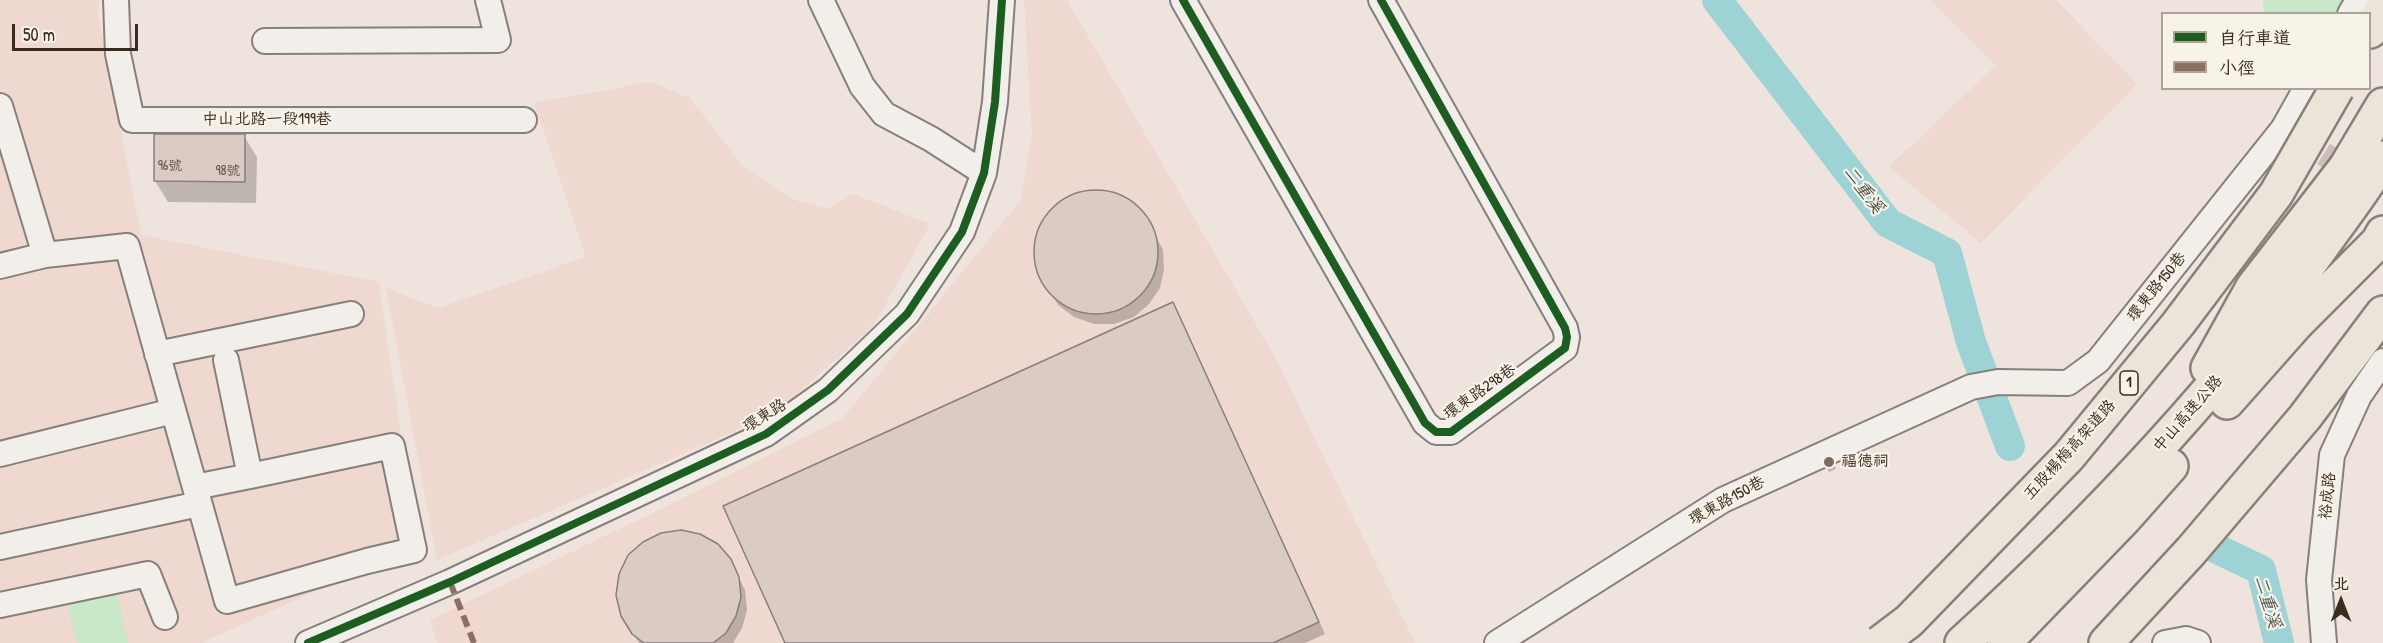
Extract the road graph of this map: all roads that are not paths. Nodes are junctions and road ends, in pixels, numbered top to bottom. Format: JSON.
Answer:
{"nodes":[{"id":1,"x":116,"y":0,"type":"edge"},
{"id":2,"x":488,"y":0,"type":"edge"},
{"id":3,"x":821,"y":0,"type":"edge"},
{"id":4,"x":1002,"y":0,"type":"edge"},
{"id":5,"x":1183,"y":0,"type":"edge"},
{"id":6,"x":1382,"y":0,"type":"edge"},
{"id":7,"x":2383,"y":8,"type":"edge"},
{"id":8,"x":2371,"y":29,"type":"edge"},
{"id":9,"x":265,"y":42,"type":"dead end"},
{"id":10,"x":2305,"y":90,"type":"edge"},
{"id":11,"x":2336,"y":90,"type":"edge"},
{"id":12,"x":2383,"y":105,"type":"edge"},
{"id":13,"x":0,"y":106,"type":"edge"},
{"id":14,"x":524,"y":120,"type":"dead end"},
{"id":15,"x":2383,"y":158,"type":"edge"},
{"id":16,"x":984,"y":173,"type":"junction"},
{"id":17,"x":2381,"y":236,"type":"edge"},
{"id":18,"x":45,"y":255,"type":"junction"},
{"id":19,"x":0,"y":266,"type":"edge"},
{"id":20,"x":2383,"y":313,"type":"edge"},
{"id":21,"x":351,"y":314,"type":"dead end"},
{"id":22,"x":158,"y":354,"type":"junction"},
{"id":23,"x":226,"y":360,"type":"dead end"},
{"id":24,"x":2383,"y":361,"type":"edge"},
{"id":25,"x":174,"y":411,"type":"junction"},
{"id":26,"x":2171,"y":435,"type":"junction"},
{"id":27,"x":0,"y":454,"type":"edge"},
{"id":28,"x":250,"y":476,"type":"junction"},
{"id":29,"x":197,"y":496,"type":"junction"},
{"id":30,"x":0,"y":547,"type":"edge"},
{"id":31,"x":0,"y":605,"type":"edge"},
{"id":32,"x":165,"y":617,"type":"dead end"},
{"id":33,"x":308,"y":643,"type":"edge"},
{"id":34,"x":1497,"y":643,"type":"edge"},
{"id":35,"x":1880,"y":643,"type":"edge"},
{"id":36,"x":1962,"y":643,"type":"edge"},
{"id":37,"x":2004,"y":643,"type":"edge"},
{"id":38,"x":2106,"y":643,"type":"edge"},
{"id":39,"x":2165,"y":643,"type":"edge"},
{"id":40,"x":2198,"y":643,"type":"edge"},
{"id":41,"x":2325,"y":643,"type":"edge"}],
"edges":[{"from":1,"to":14,"type":"street","name":"中山北路一段199巷"},
{"from":2,"to":9,"type":"street"},
{"from":3,"to":16,"type":"street"},
{"from":4,"to":16,"type":"street","name":"環東路"},
{"from":5,"to":6,"type":"street","name":"環東路298巷"},
{"from":7,"to":8,"type":"highway"},
{"from":10,"to":34,"type":"street","name":"環東路150巷"},
{"from":11,"to":35,"type":"highway","name":"五股楊梅高架道路","number":"1","bridge":true},
{"from":12,"to":26,"type":"highway"},
{"from":13,"to":18,"type":"street"},
{"from":15,"to":26,"type":"highway","name":"中山高速公路"},
{"from":16,"to":33,"type":"street","name":"環東路"},
{"from":17,"to":37,"type":"highway","name":"中山高速公路"},
{"from":18,"to":19,"type":"street"},
{"from":18,"to":22,"type":"street"},
{"from":20,"to":38,"type":"highway"},
{"from":21,"to":22,"type":"street"},
{"from":22,"to":25,"type":"street"},
{"from":23,"to":28,"type":"street"},
{"from":24,"to":41,"type":"street","name":"裕成路"},
{"from":25,"to":27,"type":"street"},
{"from":25,"to":29,"type":"street"},
{"from":26,"to":36,"type":"highway","name":"中山高速公路"},
{"from":28,"to":29,"type":"street"},
{"from":28,"to":29,"type":"street"},
{"from":29,"to":30,"type":"street"},
{"from":31,"to":32,"type":"street"},
{"from":39,"to":40,"type":"street"}]}
